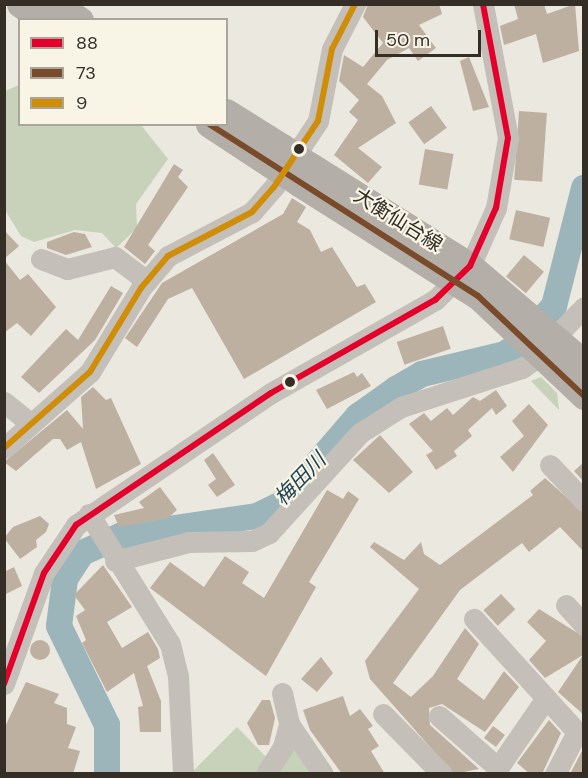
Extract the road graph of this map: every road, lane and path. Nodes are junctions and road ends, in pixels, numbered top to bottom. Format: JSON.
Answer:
{"nodes":[{"id":1,"x":20,"y":4,"type":"edge"},
{"id":2,"x":56,"y":4,"type":"edge"},
{"id":3,"x":355,"y":4,"type":"edge"},
{"id":4,"x":483,"y":4,"type":"edge"},
{"id":5,"x":40,"y":18,"type":"edge"},
{"id":6,"x":77,"y":18,"type":"edge"},
{"id":7,"x":228,"y":114,"type":"edge"},
{"id":8,"x":213,"y":126,"type":"edge"},
{"id":9,"x":290,"y":164,"type":"junction"},
{"id":10,"x":41,"y":259,"type":"dead end"},
{"id":11,"x":463,"y":274,"type":"junction"},
{"id":12,"x":147,"y":281,"type":"junction"},
{"id":13,"x":584,"y":307,"type":"edge"},
{"id":14,"x":555,"y":342,"type":"edge"},
{"id":15,"x":579,"y":380,"type":"edge"},
{"id":16,"x":4,"y":402,"type":"edge"},
{"id":17,"x":584,"y":417,"type":"edge"},
{"id":18,"x":30,"y":423,"type":"junction"},
{"id":19,"x":4,"y":448,"type":"edge"},
{"id":20,"x":550,"y":465,"type":"dead end"},
{"id":21,"x":584,"y":501,"type":"edge"},
{"id":22,"x":94,"y":523,"type":"junction"},
{"id":23,"x":115,"y":560,"type":"junction"},
{"id":24,"x":566,"y":605,"type":"dead end"},
{"id":25,"x":474,"y":619,"type":"dead end"},
{"id":26,"x":584,"y":626,"type":"edge"},
{"id":27,"x":4,"y":684,"type":"edge"},
{"id":28,"x":282,"y":693,"type":"dead end"},
{"id":29,"x":546,"y":698,"type":"junction"},
{"id":30,"x":383,"y":714,"type":"dead end"},
{"id":31,"x":439,"y":716,"type":"dead end"},
{"id":32,"x":289,"y":724,"type":"junction"},
{"id":33,"x":183,"y":774,"type":"edge"},
{"id":34,"x":266,"y":774,"type":"edge"},
{"id":35,"x":323,"y":774,"type":"edge"},
{"id":36,"x":442,"y":774,"type":"edge"},
{"id":37,"x":555,"y":774,"type":"edge"}],
"edges":[{"from":1,"to":5,"type":"main road"},
{"from":2,"to":6,"type":"main road"},
{"from":3,"to":9,"type":"street"},
{"from":4,"to":11,"type":"street"},
{"from":7,"to":9,"type":"main road","name":"大衡仙台線"},
{"from":8,"to":9,"type":"main road","name":"大衡仙台線"},
{"from":9,"to":11,"type":"main road","name":"大衡仙台線"},
{"from":9,"to":12,"type":"street"},
{"from":10,"to":12,"type":"street"},
{"from":11,"to":14,"type":"main road","name":"大衡仙台線"},
{"from":11,"to":22,"type":"street"},
{"from":12,"to":18,"type":"street"},
{"from":13,"to":14,"type":"street"},
{"from":14,"to":15,"type":"main road","name":"大衡仙台線"},
{"from":14,"to":23,"type":"street"},
{"from":15,"to":17,"type":"main road","name":"大衡仙台線"},
{"from":16,"to":18,"type":"street"},
{"from":18,"to":19,"type":"street"},
{"from":20,"to":21,"type":"street"},
{"from":22,"to":23,"type":"street"},
{"from":22,"to":27,"type":"street"},
{"from":23,"to":33,"type":"street"},
{"from":24,"to":26,"type":"street"},
{"from":25,"to":29,"type":"street"},
{"from":28,"to":32,"type":"street"},
{"from":29,"to":31,"type":"street"},
{"from":29,"to":37,"type":"street"},
{"from":30,"to":36,"type":"street"},
{"from":32,"to":34,"type":"street"},
{"from":32,"to":35,"type":"street"}]}
